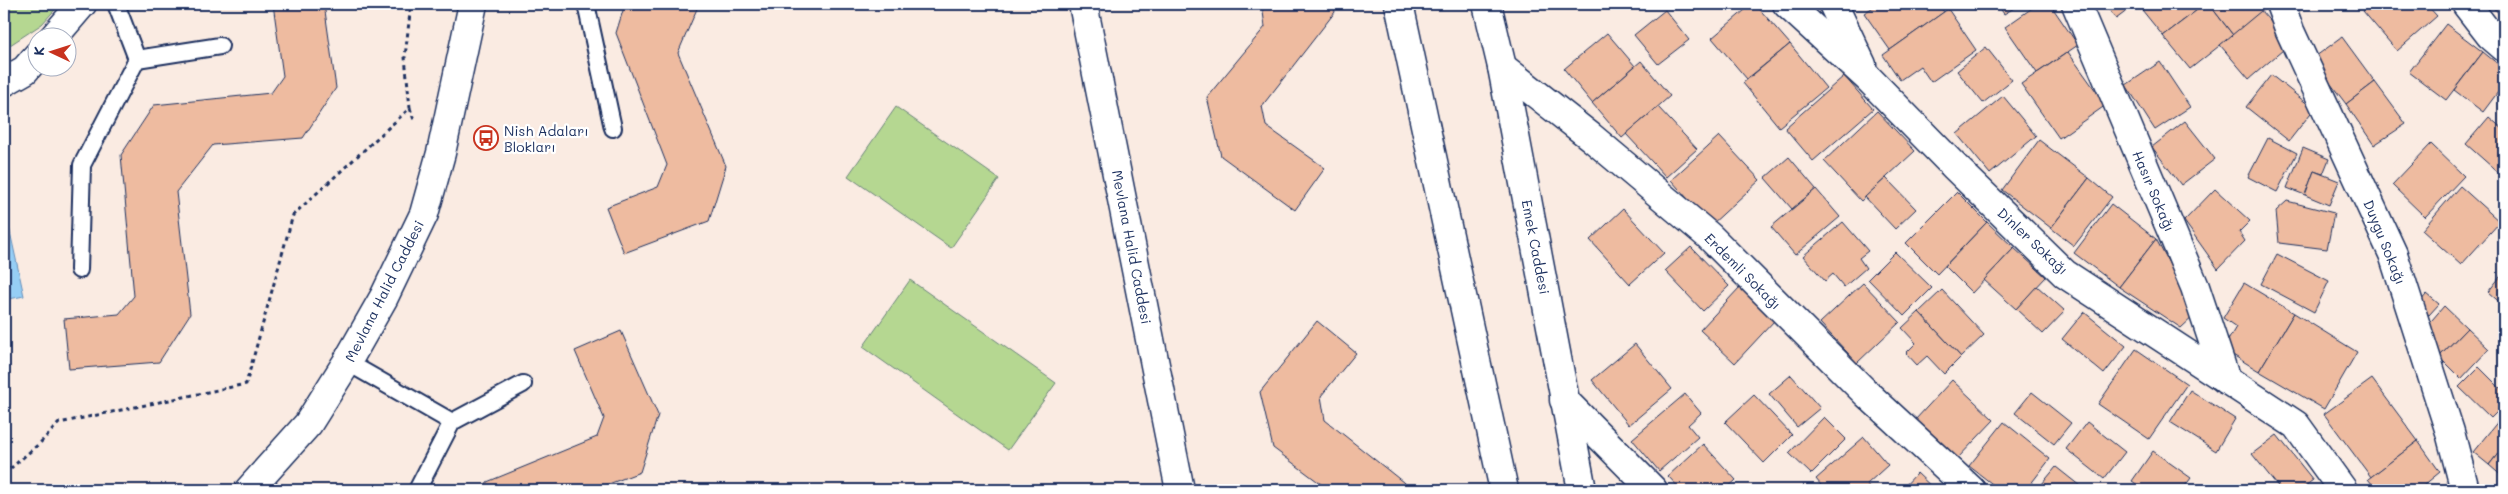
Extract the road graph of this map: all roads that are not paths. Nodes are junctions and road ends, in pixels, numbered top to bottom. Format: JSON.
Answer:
{"nodes":[{"id":1,"x":82,"y":4,"type":"edge"},
{"id":2,"x":116,"y":4,"type":"edge"},
{"id":3,"x":473,"y":4,"type":"edge"},
{"id":4,"x":586,"y":4,"type":"edge"},
{"id":5,"x":1083,"y":4,"type":"edge"},
{"id":6,"x":1399,"y":4,"type":"edge"},
{"id":7,"x":1487,"y":4,"type":"edge"},
{"id":8,"x":1787,"y":4,"type":"edge"},
{"id":9,"x":1833,"y":4,"type":"edge"},
{"id":10,"x":2076,"y":4,"type":"edge"},
{"id":11,"x":2280,"y":4,"type":"edge"},
{"id":12,"x":2466,"y":4,"type":"edge"},
{"id":13,"x":62,"y":28,"type":"edge"},
{"id":14,"x":220,"y":46,"type":"dead end"},
{"id":15,"x":2504,"y":47,"type":"edge"},
{"id":16,"x":137,"y":59,"type":"junction"},
{"id":17,"x":28,"y":67,"type":"edge"},
{"id":18,"x":1502,"y":67,"type":"junction"},
{"id":19,"x":1868,"y":78,"type":"junction"},
{"id":20,"x":4,"y":82,"type":"edge"},
{"id":21,"x":613,"y":128,"type":"dead end"},
{"id":22,"x":79,"y":270,"type":"dead end"},
{"id":23,"x":348,"y":362,"type":"junction"},
{"id":24,"x":2226,"y":380,"type":"junction"},
{"id":25,"x":523,"y":384,"type":"dead end"},
{"id":26,"x":1564,"y":400,"type":"junction"},
{"id":27,"x":452,"y":422,"type":"junction"},
{"id":28,"x":249,"y":490,"type":"edge"},
{"id":29,"x":417,"y":490,"type":"edge"},
{"id":30,"x":1180,"y":490,"type":"edge"},
{"id":31,"x":1504,"y":490,"type":"edge"},
{"id":32,"x":1582,"y":490,"type":"edge"},
{"id":33,"x":1654,"y":490,"type":"edge"},
{"id":34,"x":1971,"y":490,"type":"edge"},
{"id":35,"x":2343,"y":490,"type":"edge"},
{"id":36,"x":2465,"y":490,"type":"edge"}],
"edges":[{"from":1,"to":13,"type":"street"},
{"from":2,"to":16,"type":"lane"},
{"from":3,"to":23,"type":"street","name":"Mevlana Halid Caddesi"},
{"from":4,"to":21,"type":"lane"},
{"from":5,"to":30,"type":"street","name":"Mevlana Halid Caddesi"},
{"from":6,"to":31,"type":"street"},
{"from":7,"to":18,"type":"street","name":"Emek Caddesi"},
{"from":8,"to":19,"type":"street","name":"Dinler Sokağı"},
{"from":9,"to":19,"type":"street"},
{"from":10,"to":24,"type":"street","name":"Hasır Sokağı"},
{"from":11,"to":36,"type":"street","name":"Duygu Sokağı"},
{"from":12,"to":15,"type":"street"},
{"from":14,"to":16,"type":"lane"},
{"from":16,"to":22,"type":"lane"},
{"from":17,"to":20,"type":"street"},
{"from":18,"to":26,"type":"street","name":"Emek Caddesi"},
{"from":18,"to":34,"type":"street","name":"Erdemli Sokağı"},
{"from":19,"to":24,"type":"street","name":"Dinler Sokağı"},
{"from":23,"to":27,"type":"lane"},
{"from":23,"to":28,"type":"street","name":"Mevlana Halid Caddesi"},
{"from":24,"to":35,"type":"street","name":"Dinler Sokağı"},
{"from":25,"to":27,"type":"lane"},
{"from":26,"to":32,"type":"street","name":"Emek Caddesi"},
{"from":26,"to":33,"type":"street"},
{"from":27,"to":29,"type":"lane"}]}
